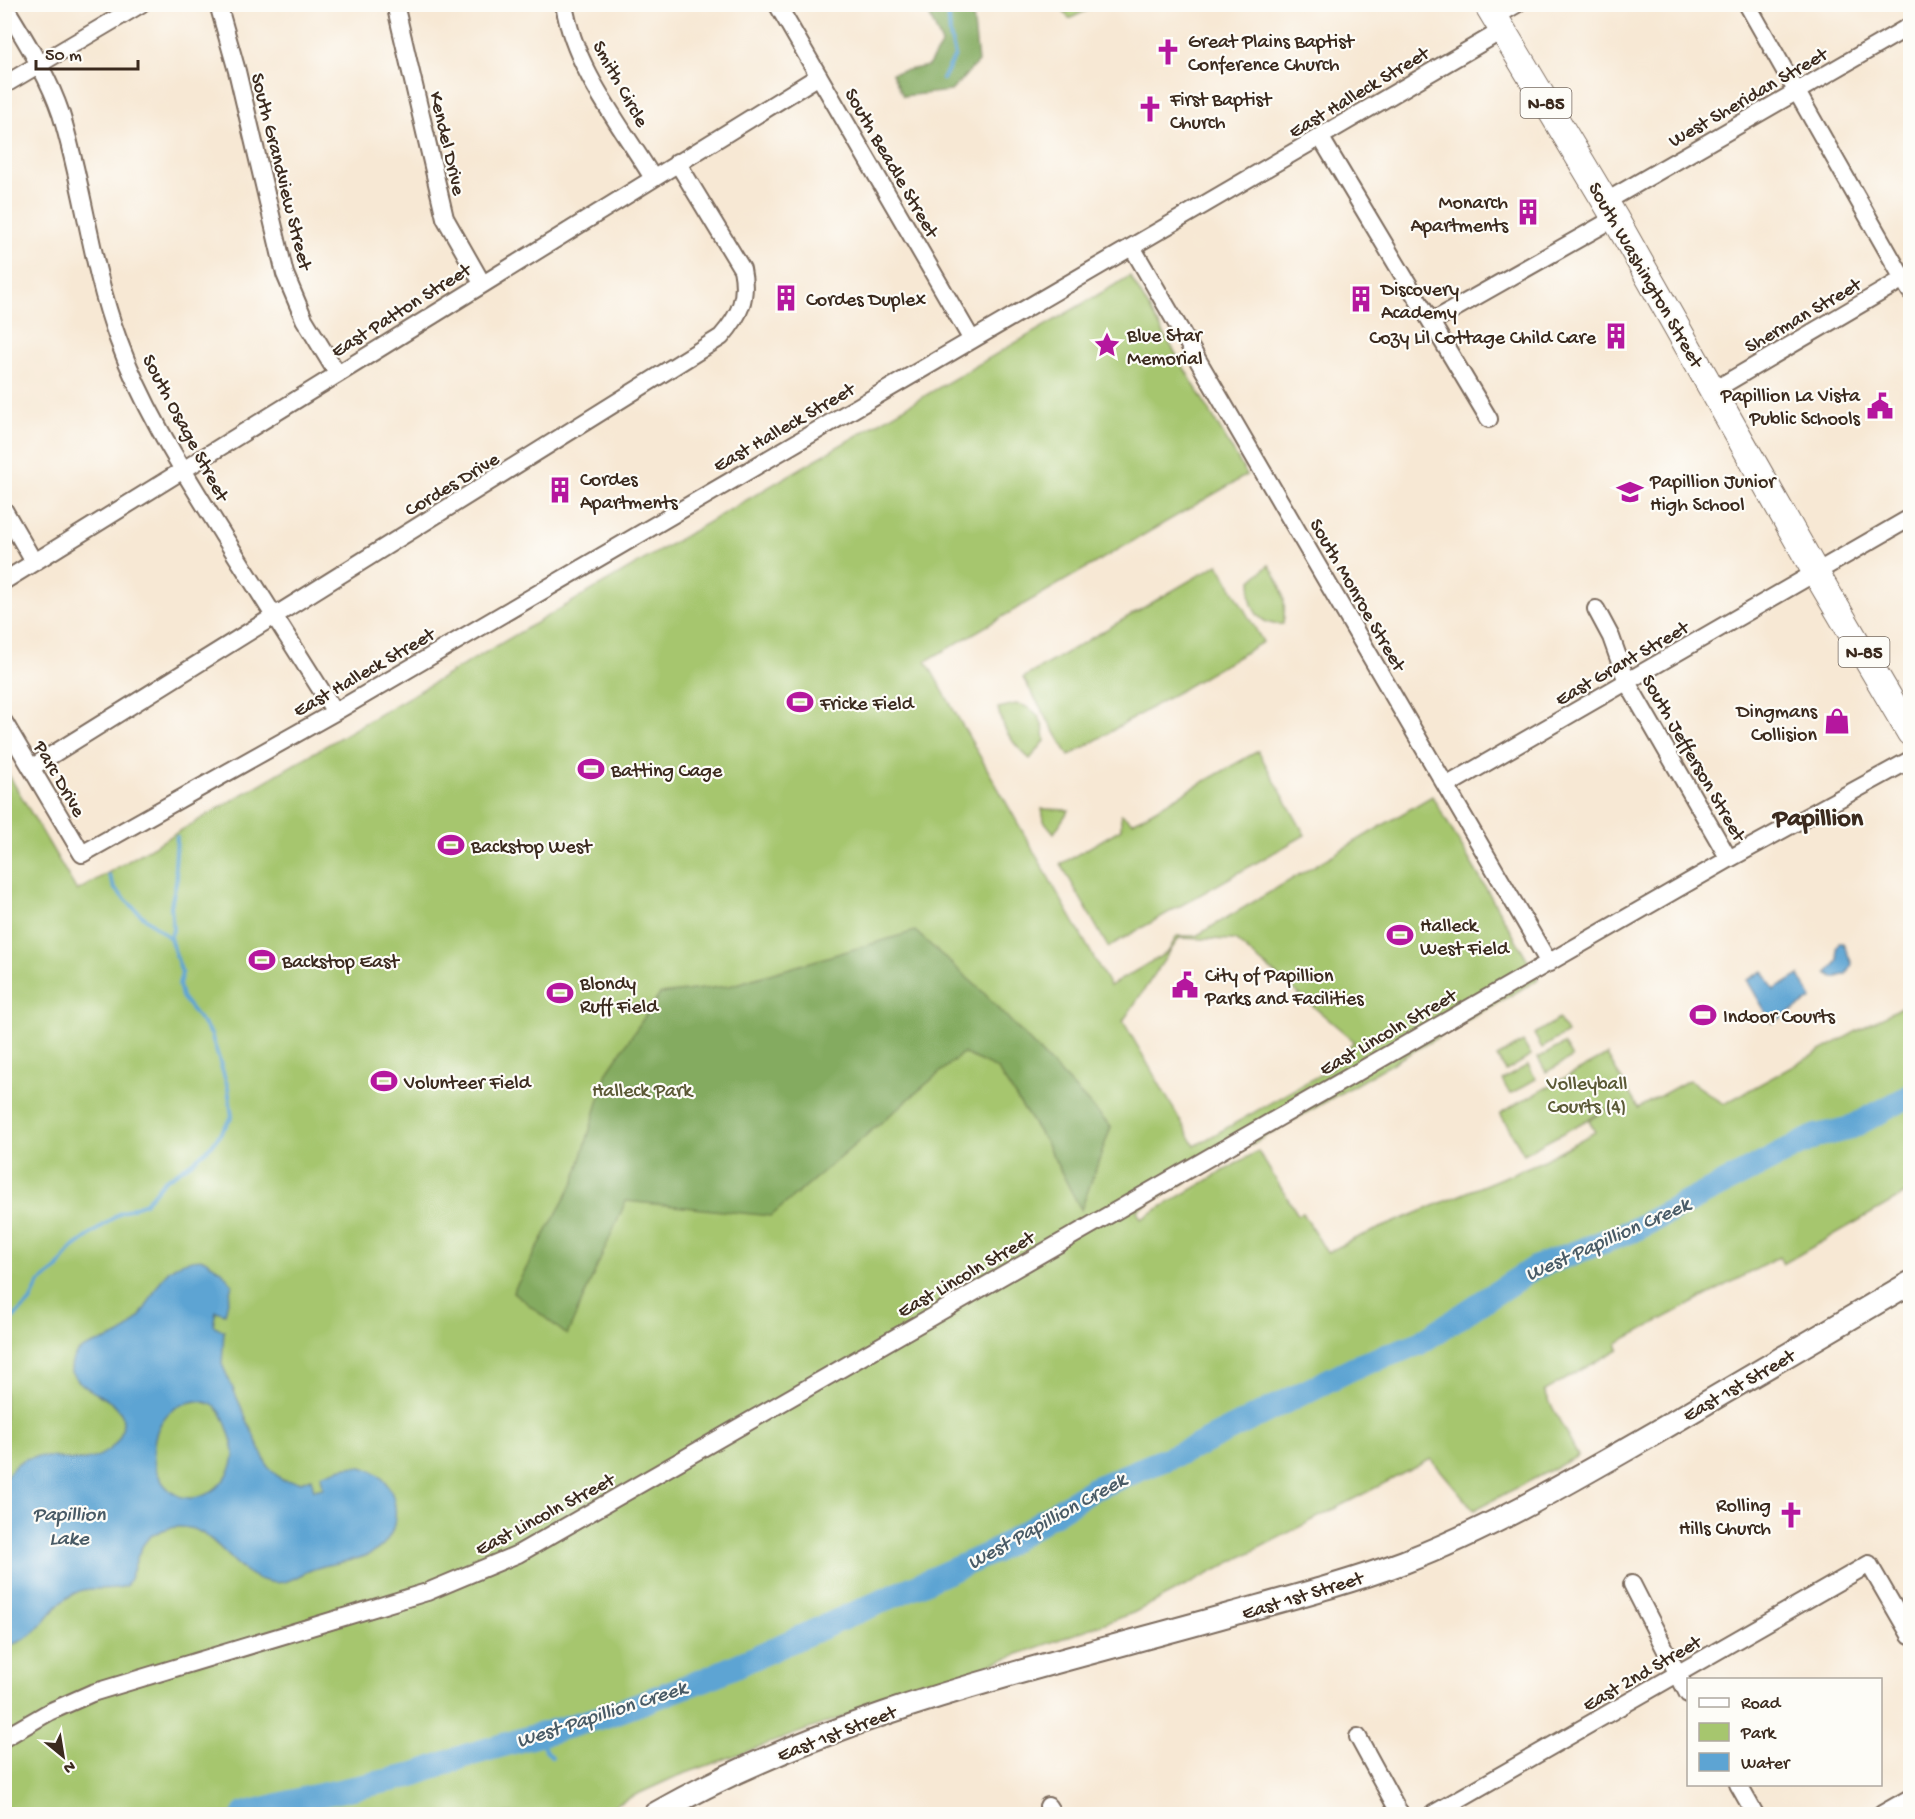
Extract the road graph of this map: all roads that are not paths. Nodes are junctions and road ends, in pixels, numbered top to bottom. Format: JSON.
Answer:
{"nodes":[{"id":1,"x":141,"y":4,"type":"edge"},
{"id":2,"x":218,"y":4,"type":"edge"},
{"id":3,"x":395,"y":4,"type":"edge"},
{"id":4,"x":564,"y":4,"type":"edge"},
{"id":5,"x":777,"y":4,"type":"edge"},
{"id":6,"x":1517,"y":4,"type":"edge"},
{"id":7,"x":1747,"y":4,"type":"edge"},
{"id":8,"x":4,"y":5,"type":"edge"},
{"id":9,"x":1495,"y":17,"type":"edge"},
{"id":10,"x":1911,"y":26,"type":"edge"},
{"id":11,"x":39,"y":65,"type":"junction"},
{"id":12,"x":819,"y":75,"type":"junction"},
{"id":13,"x":4,"y":85,"type":"edge"},
{"id":14,"x":1797,"y":91,"type":"junction"},
{"id":15,"x":1321,"y":138,"type":"junction"},
{"id":16,"x":677,"y":162,"type":"junction"},
{"id":17,"x":653,"y":178,"type":"junction"},
{"id":18,"x":1610,"y":210,"type":"junction"},
{"id":19,"x":1132,"y":247,"type":"junction"},
{"id":20,"x":1908,"y":281,"type":"edge"},
{"id":21,"x":482,"y":283,"type":"junction"},
{"id":22,"x":1431,"y":322,"type":"junction"},
{"id":23,"x":972,"y":340,"type":"junction"},
{"id":24,"x":337,"y":373,"type":"junction"},
{"id":25,"x":1714,"y":390,"type":"junction"},
{"id":26,"x":1490,"y":419,"type":"dead end"},
{"id":27,"x":182,"y":470,"type":"junction"},
{"id":28,"x":4,"y":510,"type":"edge"},
{"id":29,"x":1911,"y":518,"type":"edge"},
{"id":30,"x":34,"y":562,"type":"junction"},
{"id":31,"x":1816,"y":573,"type":"junction"},
{"id":32,"x":4,"y":581,"type":"edge"},
{"id":33,"x":1596,"y":609,"type":"dead end"},
{"id":34,"x":275,"y":616,"type":"junction"},
{"id":35,"x":1627,"y":682,"type":"junction"},
{"id":36,"x":335,"y":712,"type":"junction"},
{"id":37,"x":4,"y":723,"type":"edge"},
{"id":38,"x":1911,"y":734,"type":"edge"},
{"id":39,"x":1911,"y":760,"type":"edge"},
{"id":40,"x":31,"y":768,"type":"junction"},
{"id":41,"x":1446,"y":786,"type":"junction"},
{"id":42,"x":81,"y":854,"type":"joint"},
{"id":43,"x":1729,"y":859,"type":"junction"},
{"id":44,"x":1549,"y":963,"type":"junction"},
{"id":45,"x":1911,"y":1283,"type":"edge"},
{"id":46,"x":1632,"y":1584,"type":"dead end"},
{"id":47,"x":1911,"y":1635,"type":"edge"},
{"id":48,"x":1678,"y":1676,"type":"junction"},
{"id":49,"x":1687,"y":1691,"type":"edge"},
{"id":50,"x":1358,"y":1737,"type":"dead end"},
{"id":51,"x":4,"y":1738,"type":"edge"},
{"id":52,"x":1739,"y":1786,"type":"edge"},
{"id":53,"x":1911,"y":1798,"type":"edge"},
{"id":54,"x":655,"y":1815,"type":"edge"},
{"id":55,"x":1400,"y":1815,"type":"edge"},
{"id":56,"x":1433,"y":1815,"type":"edge"},
{"id":57,"x":1755,"y":1815,"type":"edge"},
{"id":58,"x":1882,"y":1815,"type":"edge"}],
"edges":[{"from":1,"to":11,"type":"street"},
{"from":2,"to":24,"type":"street","name":"South Grandview Street"},
{"from":3,"to":21,"type":"street","name":"Kendel Drive"},
{"from":4,"to":17,"type":"street","name":"Smith Circle"},
{"from":5,"to":12,"type":"street","name":"South Beadle Street"},
{"from":6,"to":9,"type":"street","name":"East Halleck Street"},
{"from":7,"to":14,"type":"street"},
{"from":8,"to":11,"type":"street","name":"South Osage Street"},
{"from":9,"to":15,"type":"street","name":"East Halleck Street"},
{"from":9,"to":18,"type":"main road","name":"South Washington Street","number":"N-85"},
{"from":10,"to":14,"type":"street","name":"West Sheridan Street"},
{"from":11,"to":13,"type":"street"},
{"from":11,"to":27,"type":"street","name":"South Osage Street"},
{"from":12,"to":16,"type":"street","name":"East Patton Street"},
{"from":12,"to":23,"type":"street","name":"South Beadle Street"},
{"from":14,"to":18,"type":"street","name":"West Sheridan Street"},
{"from":14,"to":20,"type":"street"},
{"from":15,"to":19,"type":"street","name":"East Halleck Street"},
{"from":15,"to":22,"type":"street"},
{"from":16,"to":17,"type":"street","name":"East Patton Street"},
{"from":16,"to":34,"type":"street","name":"Cordes Drive"},
{"from":17,"to":21,"type":"street","name":"East Patton Street"},
{"from":18,"to":22,"type":"street","name":"West Sheridan Street"},
{"from":18,"to":25,"type":"main road","name":"South Washington Street","number":"N-85"},
{"from":19,"to":23,"type":"street","name":"East Halleck Street"},
{"from":19,"to":41,"type":"street","name":"South Monroe Street"},
{"from":20,"to":25,"type":"street","name":"Sherman Street"},
{"from":21,"to":24,"type":"street","name":"East Patton Street"},
{"from":22,"to":26,"type":"street"},
{"from":23,"to":36,"type":"street","name":"East Halleck Street"},
{"from":24,"to":27,"type":"street","name":"East Patton Street"},
{"from":25,"to":31,"type":"main road","name":"South Washington Street","number":"N-85"},
{"from":27,"to":30,"type":"street","name":"East Patton Street"},
{"from":27,"to":34,"type":"street","name":"South Osage Street"},
{"from":28,"to":30,"type":"street"},
{"from":29,"to":31,"type":"street","name":"East Grant Street"},
{"from":30,"to":32,"type":"street","name":"East Patton Street"},
{"from":31,"to":35,"type":"street","name":"East Grant Street"},
{"from":31,"to":38,"type":"main road","name":"South Washington Street","number":"N-85"},
{"from":33,"to":35,"type":"street","name":"South Jefferson Street"},
{"from":34,"to":36,"type":"street","name":"South Osage Street"},
{"from":34,"to":40,"type":"street","name":"Cordes Drive"},
{"from":35,"to":41,"type":"street","name":"East Grant Street"},
{"from":35,"to":43,"type":"street","name":"South Jefferson Street"},
{"from":36,"to":42,"type":"street","name":"East Halleck Street"},
{"from":37,"to":40,"type":"street","name":"Parc Drive"},
{"from":39,"to":43,"type":"street","name":"East Lincoln Street"},
{"from":40,"to":42,"type":"street","name":"Parc Drive"},
{"from":41,"to":44,"type":"street","name":"South Monroe Street"},
{"from":43,"to":44,"type":"street","name":"East Lincoln Street"},
{"from":44,"to":51,"type":"street","name":"East Lincoln Street"},
{"from":45,"to":54,"type":"main road","name":"East 1st Street"},
{"from":46,"to":48,"type":"street"},
{"from":47,"to":48,"type":"street","name":"East 2nd Street"},
{"from":48,"to":49,"type":"street"},
{"from":48,"to":56,"type":"street","name":"East 2nd Street"},
{"from":50,"to":55,"type":"street"},
{"from":52,"to":57,"type":"street"},
{"from":53,"to":58,"type":"street"}]}
